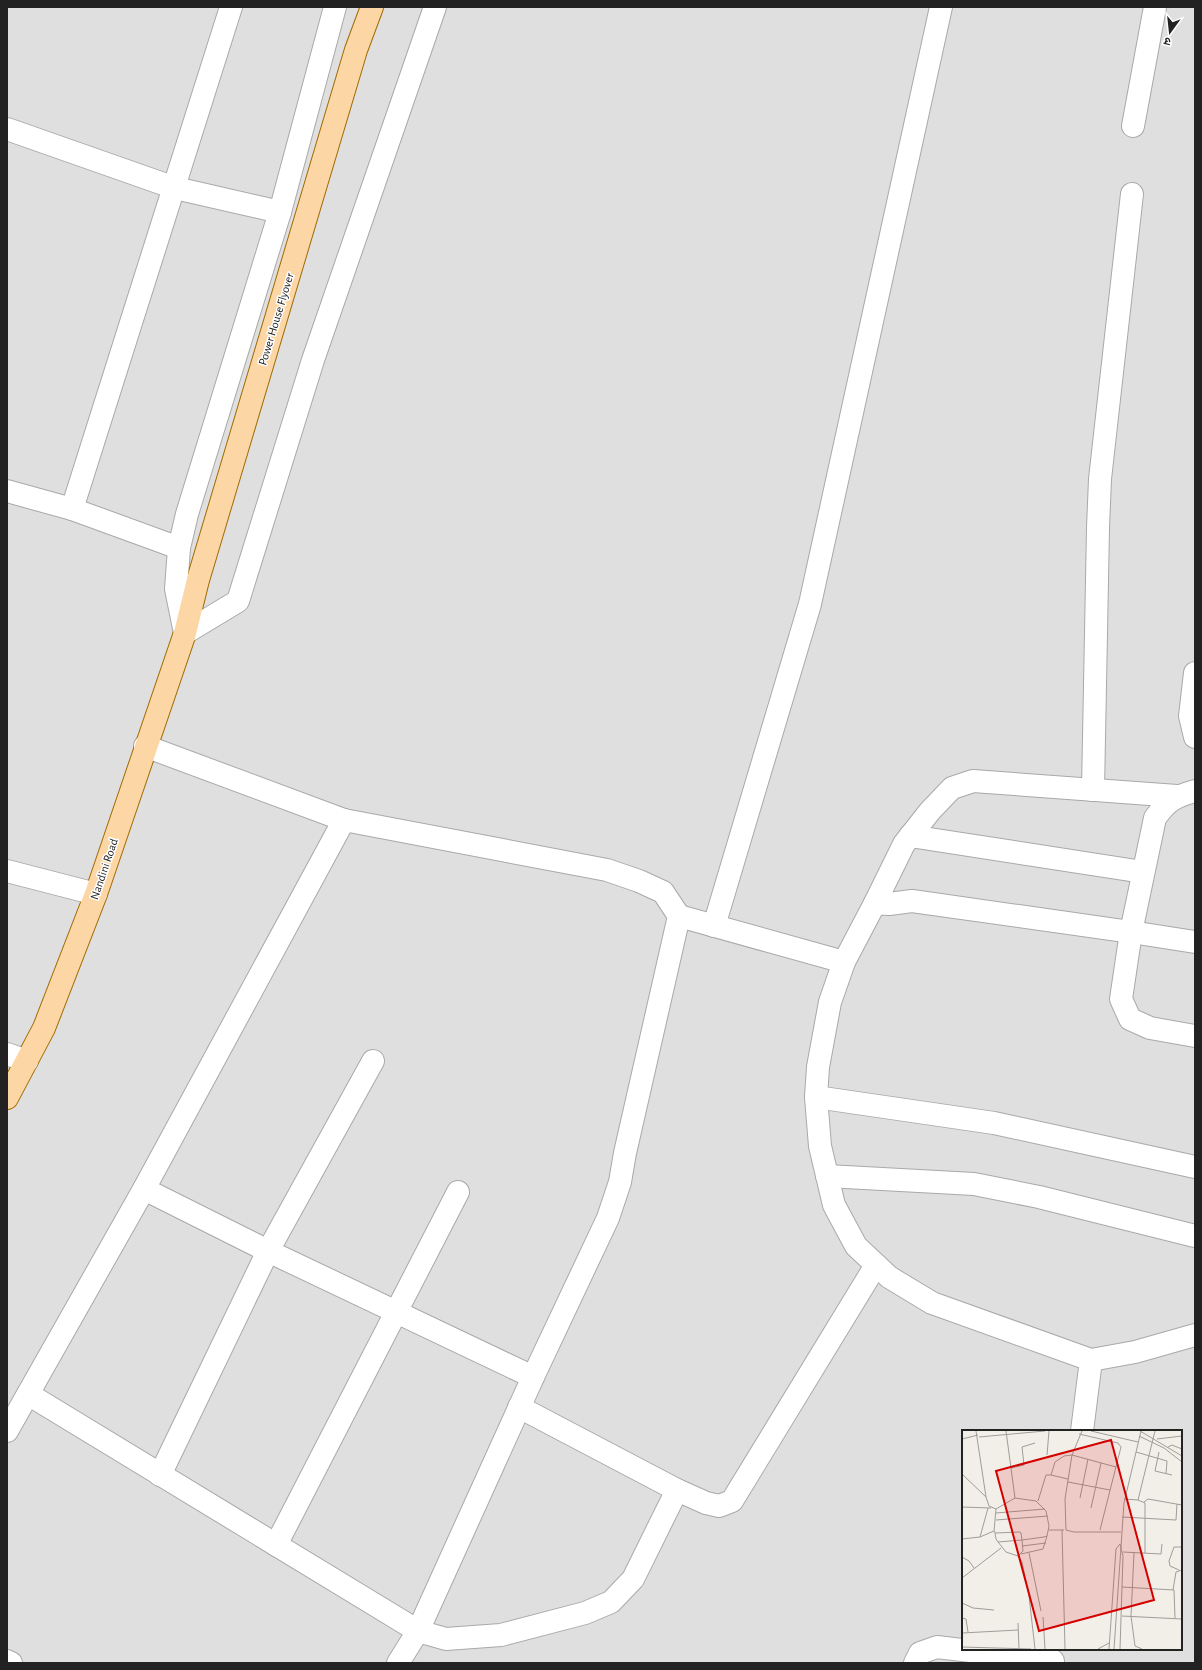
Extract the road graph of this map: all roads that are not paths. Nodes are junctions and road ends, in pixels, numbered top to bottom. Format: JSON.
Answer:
{"nodes":[{"id":1,"x":231,"y":7,"type":"edge"},
{"id":2,"x":335,"y":7,"type":"edge"},
{"id":3,"x":372,"y":7,"type":"edge"},
{"id":4,"x":435,"y":7,"type":"edge"},
{"id":5,"x":941,"y":7,"type":"edge"},
{"id":6,"x":1155,"y":7,"type":"edge"},
{"id":7,"x":1132,"y":126,"type":"dead end"},
{"id":8,"x":7,"y":129,"type":"edge"},
{"id":9,"x":175,"y":188,"type":"junction"},
{"id":10,"x":1132,"y":194,"type":"dead end"},
{"id":11,"x":280,"y":212,"type":"junction"},
{"id":12,"x":7,"y":491,"type":"edge"},
{"id":13,"x":72,"y":509,"type":"junction"},
{"id":14,"x":179,"y":548,"type":"junction"},
{"id":15,"x":185,"y":633,"type":"junction"},
{"id":16,"x":1195,"y":673,"type":"edge"},
{"id":17,"x":1195,"y":737,"type":"edge"},
{"id":18,"x":145,"y":746,"type":"junction"},
{"id":19,"x":1093,"y":790,"type":"junction"},
{"id":20,"x":1186,"y":794,"type":"edge"},
{"id":21,"x":344,"y":820,"type":"junction"},
{"id":22,"x":910,"y":836,"type":"junction"},
{"id":23,"x":7,"y":871,"type":"edge"},
{"id":24,"x":1143,"y":872,"type":"junction"},
{"id":25,"x":96,"y":894,"type":"junction"},
{"id":26,"x":875,"y":903,"type":"junction"},
{"id":27,"x":679,"y":916,"type":"junction"},
{"id":28,"x":714,"y":926,"type":"junction"},
{"id":29,"x":1131,"y":932,"type":"junction"},
{"id":30,"x":1195,"y":942,"type":"edge"},
{"id":31,"x":844,"y":962,"type":"junction"},
{"id":32,"x":1195,"y":1036,"type":"edge"},
{"id":33,"x":17,"y":1057,"type":"edge"},
{"id":34,"x":372,"y":1061,"type":"dead end"},
{"id":35,"x":816,"y":1097,"type":"junction"},
{"id":36,"x":7,"y":1098,"type":"edge"},
{"id":37,"x":1195,"y":1167,"type":"edge"},
{"id":38,"x":827,"y":1176,"type":"junction"},
{"id":39,"x":144,"y":1190,"type":"junction"},
{"id":40,"x":458,"y":1192,"type":"dead end"},
{"id":41,"x":1195,"y":1236,"type":"edge"},
{"id":42,"x":268,"y":1251,"type":"junction"},
{"id":43,"x":876,"y":1265,"type":"junction"},
{"id":44,"x":398,"y":1312,"type":"junction"},
{"id":45,"x":1195,"y":1335,"type":"edge"},
{"id":46,"x":1091,"y":1360,"type":"junction"},
{"id":47,"x":533,"y":1377,"type":"junction"},
{"id":48,"x":28,"y":1394,"type":"junction"},
{"id":49,"x":519,"y":1407,"type":"junction"},
{"id":50,"x":1082,"y":1430,"type":"edge"},
{"id":51,"x":7,"y":1431,"type":"edge"},
{"id":52,"x":160,"y":1475,"type":"junction"},
{"id":53,"x":677,"y":1490,"type":"junction"},
{"id":54,"x":276,"y":1545,"type":"junction"},
{"id":55,"x":418,"y":1631,"type":"junction"},
{"id":56,"x":962,"y":1649,"type":"edge"},
{"id":57,"x":969,"y":1650,"type":"edge"},
{"id":58,"x":1053,"y":1658,"type":"edge"},
{"id":59,"x":7,"y":1661,"type":"edge"},
{"id":60,"x":11,"y":1663,"type":"edge"},
{"id":61,"x":398,"y":1663,"type":"edge"},
{"id":62,"x":914,"y":1663,"type":"edge"}],
"edges":[{"from":1,"to":9,"type":"street"},
{"from":2,"to":11,"type":"street"},
{"from":3,"to":15,"type":"main road","name":"Power House Flyover"},
{"from":4,"to":15,"type":"street"},
{"from":5,"to":28,"type":"street"},
{"from":6,"to":7,"type":"street"},
{"from":8,"to":9,"type":"street"},
{"from":9,"to":11,"type":"street"},
{"from":9,"to":13,"type":"street"},
{"from":10,"to":19,"type":"street"},
{"from":11,"to":14,"type":"street"},
{"from":12,"to":13,"type":"street"},
{"from":13,"to":14,"type":"street"},
{"from":14,"to":15,"type":"street"},
{"from":15,"to":18,"type":"main road","name":"Nandini Road"},
{"from":16,"to":17,"type":"street"},
{"from":18,"to":21,"type":"street"},
{"from":18,"to":25,"type":"main road","name":"Nandini Road"},
{"from":19,"to":20,"type":"street"},
{"from":19,"to":22,"type":"street"},
{"from":20,"to":24,"type":"street"},
{"from":21,"to":27,"type":"street"},
{"from":21,"to":39,"type":"street"},
{"from":22,"to":24,"type":"street"},
{"from":22,"to":26,"type":"street"},
{"from":23,"to":25,"type":"street"},
{"from":24,"to":29,"type":"street"},
{"from":25,"to":33,"type":"main road","name":"Nandini Road"},
{"from":26,"to":29,"type":"street"},
{"from":26,"to":31,"type":"street"},
{"from":27,"to":28,"type":"street"},
{"from":27,"to":47,"type":"street"},
{"from":28,"to":31,"type":"street"},
{"from":29,"to":30,"type":"street"},
{"from":29,"to":32,"type":"street"},
{"from":31,"to":35,"type":"street"},
{"from":33,"to":36,"type":"main road","name":"Nandini Road"},
{"from":34,"to":42,"type":"street"},
{"from":35,"to":37,"type":"street"},
{"from":35,"to":38,"type":"street"},
{"from":38,"to":41,"type":"street"},
{"from":38,"to":43,"type":"street"},
{"from":39,"to":42,"type":"street"},
{"from":39,"to":48,"type":"street"},
{"from":40,"to":44,"type":"street"},
{"from":42,"to":44,"type":"street"},
{"from":42,"to":52,"type":"street"},
{"from":43,"to":46,"type":"street"},
{"from":43,"to":53,"type":"street"},
{"from":44,"to":47,"type":"street"},
{"from":44,"to":54,"type":"street"},
{"from":45,"to":46,"type":"street"},
{"from":46,"to":50,"type":"street"},
{"from":47,"to":49,"type":"street"},
{"from":48,"to":51,"type":"street"},
{"from":48,"to":52,"type":"street"},
{"from":49,"to":53,"type":"street"},
{"from":49,"to":55,"type":"street"},
{"from":52,"to":54,"type":"street"},
{"from":53,"to":55,"type":"street"},
{"from":54,"to":55,"type":"street"},
{"from":55,"to":61,"type":"street"},
{"from":56,"to":62,"type":"street"},
{"from":57,"to":58,"type":"street"},
{"from":59,"to":60,"type":"street"}]}
